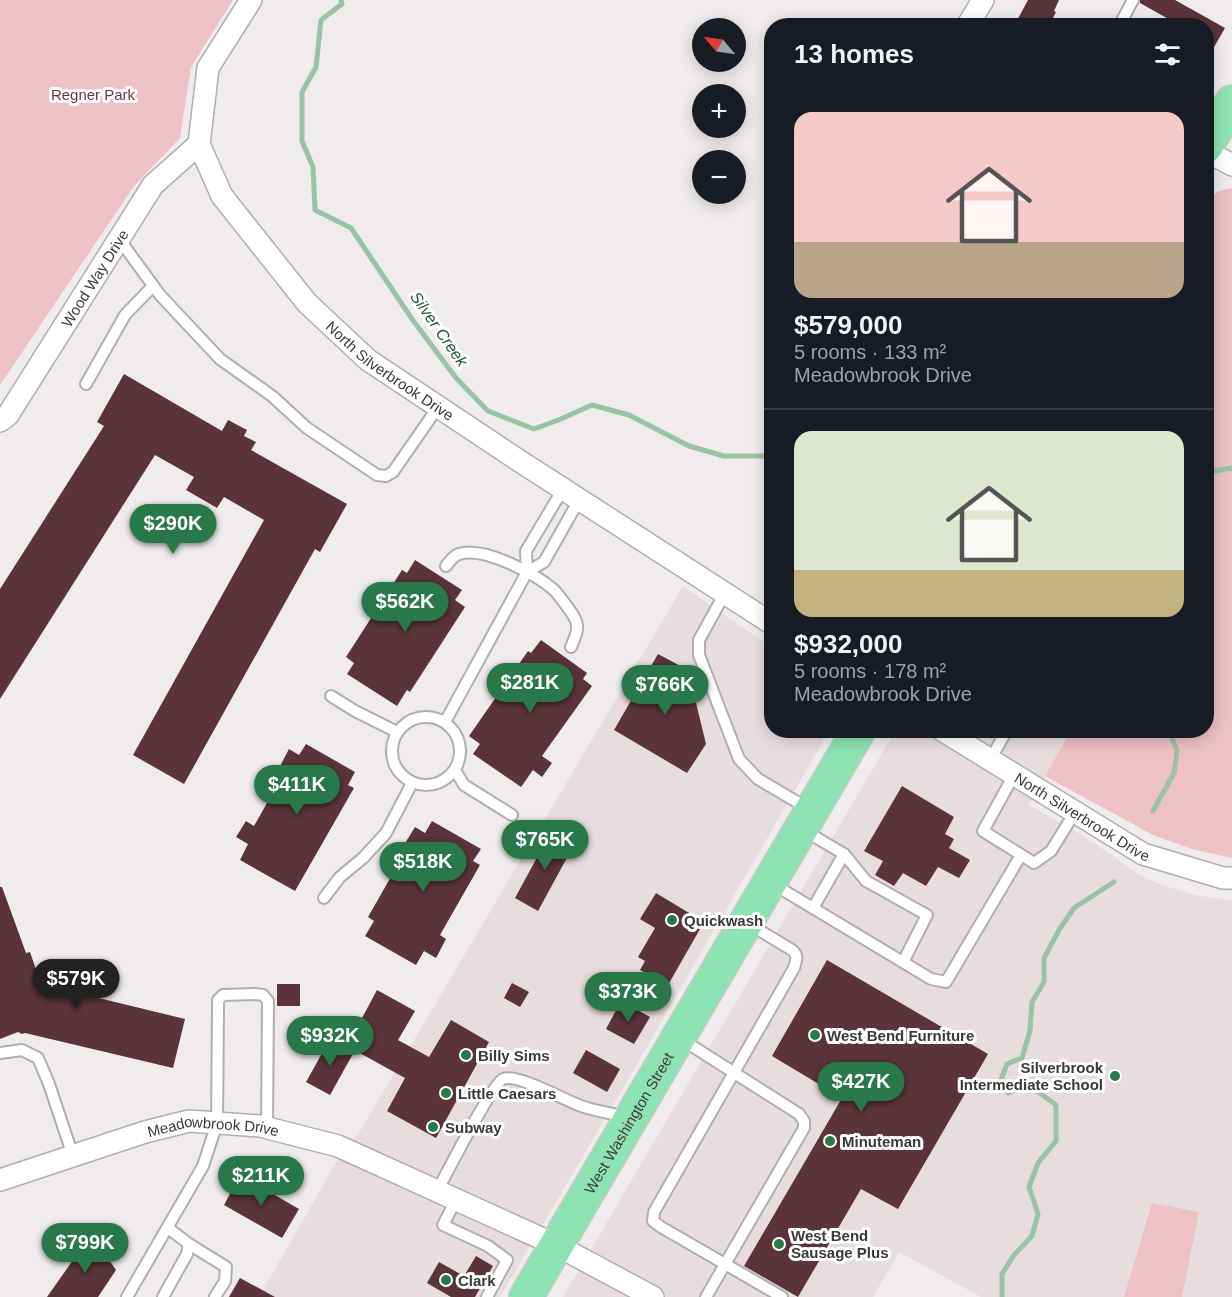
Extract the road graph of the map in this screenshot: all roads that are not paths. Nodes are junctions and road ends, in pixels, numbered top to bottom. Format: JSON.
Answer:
{"nodes":[{"id":1,"x":251,"y":0,"type":"edge"},
{"id":2,"x":982,"y":0,"type":"edge"},
{"id":3,"x":1133,"y":0,"type":"edge"},
{"id":4,"x":972,"y":18,"type":"edge"},
{"id":5,"x":1123,"y":18,"type":"edge"},
{"id":6,"x":1232,"y":102,"type":"edge"},
{"id":7,"x":1214,"y":134,"type":"edge"},
{"id":8,"x":199,"y":144,"type":"junction"},
{"id":9,"x":1214,"y":153,"type":"edge"},
{"id":10,"x":1232,"y":165,"type":"edge"},
{"id":11,"x":119,"y":239,"type":"junction"},
{"id":12,"x":153,"y":286,"type":"junction"},
{"id":13,"x":86,"y":384,"type":"dead end"},
{"id":14,"x":438,"y":407,"type":"junction"},
{"id":15,"x":0,"y":421,"type":"edge"},
{"id":16,"x":571,"y":495,"type":"junction"},
{"id":17,"x":446,"y":566,"type":"dead end"},
{"id":18,"x":527,"y":572,"type":"junction"},
{"id":19,"x":724,"y":593,"type":"junction"},
{"id":20,"x":764,"y":618,"type":"edge"},
{"id":21,"x":571,"y":647,"type":"dead end"},
{"id":22,"x":331,"y":696,"type":"dead end"},
{"id":23,"x":445,"y":722,"type":"junction"},
{"id":24,"x":397,"y":732,"type":"junction"},
{"id":25,"x":854,"y":738,"type":"edge"},
{"id":26,"x":955,"y":738,"type":"edge"},
{"id":27,"x":1002,"y":738,"type":"edge"},
{"id":28,"x":990,"y":760,"type":"junction"},
{"id":29,"x":455,"y":770,"type":"junction"},
{"id":30,"x":1014,"y":775,"type":"junction"},
{"id":31,"x":412,"y":783,"type":"junction"},
{"id":32,"x":1075,"y":812,"type":"junction"},
{"id":33,"x":512,"y":815,"type":"dead end"},
{"id":34,"x":807,"y":820,"type":"junction"},
{"id":35,"x":844,"y":854,"type":"junction"},
{"id":36,"x":1022,"y":855,"type":"junction"},
{"id":37,"x":1232,"y":878,"type":"edge"},
{"id":38,"x":770,"y":882,"type":"junction"},
{"id":39,"x":324,"y":898,"type":"dead end"},
{"id":40,"x":813,"y":908,"type":"junction"},
{"id":41,"x":746,"y":923,"type":"junction"},
{"id":42,"x":903,"y":962,"type":"junction"},
{"id":43,"x":678,"y":1037,"type":"junction"},
{"id":44,"x":0,"y":1053,"type":"edge"},
{"id":45,"x":734,"y":1073,"type":"junction"},
{"id":46,"x":631,"y":1118,"type":"junction"},
{"id":47,"x":217,"y":1123,"type":"junction"},
{"id":48,"x":267,"y":1127,"type":"junction"},
{"id":49,"x":72,"y":1156,"type":"junction"},
{"id":50,"x":0,"y":1180,"type":"edge"},
{"id":51,"x":446,"y":1195,"type":"junction"},
{"id":52,"x":168,"y":1228,"type":"junction"},
{"id":53,"x":189,"y":1245,"type":"junction"},
{"id":54,"x":556,"y":1245,"type":"junction"},
{"id":55,"x":724,"y":1263,"type":"junction"},
{"id":56,"x":644,"y":1295,"type":"edge"},
{"id":57,"x":127,"y":1297,"type":"edge"},
{"id":58,"x":163,"y":1297,"type":"edge"},
{"id":59,"x":215,"y":1297,"type":"edge"},
{"id":60,"x":487,"y":1297,"type":"edge"},
{"id":61,"x":526,"y":1297,"type":"edge"},
{"id":62,"x":706,"y":1297,"type":"edge"},
{"id":63,"x":782,"y":1297,"type":"edge"}],
"edges":[{"from":1,"to":8,"type":"street"},
{"from":2,"to":4,"type":"street"},
{"from":3,"to":5,"type":"lane"},
{"from":6,"to":7,"type":"main road"},
{"from":8,"to":11,"type":"street","name":"Wood Way Drive"},
{"from":8,"to":14,"type":"street","name":"North Silverbrook Drive"},
{"from":9,"to":10,"type":"street"},
{"from":11,"to":12,"type":"lane"},
{"from":11,"to":15,"type":"street","name":"Wood Way Drive"},
{"from":12,"to":13,"type":"lane"},
{"from":12,"to":14,"type":"lane"},
{"from":14,"to":16,"type":"street","name":"North Silverbrook Drive"},
{"from":16,"to":18,"type":"lane"},
{"from":16,"to":18,"type":"lane"},
{"from":16,"to":19,"type":"street","name":"North Silverbrook Drive"},
{"from":17,"to":18,"type":"lane"},
{"from":18,"to":21,"type":"lane"},
{"from":18,"to":23,"type":"lane"},
{"from":19,"to":20,"type":"street","name":"North Silverbrook Drive"},
{"from":19,"to":34,"type":"lane"},
{"from":22,"to":24,"type":"lane"},
{"from":23,"to":24,"type":"lane"},
{"from":23,"to":29,"type":"lane"},
{"from":24,"to":31,"type":"lane"},
{"from":25,"to":34,"type":"main road","name":"West Washington Street"},
{"from":26,"to":28,"type":"street","name":"North Silverbrook Drive"},
{"from":27,"to":28,"type":"lane"},
{"from":28,"to":30,"type":"street","name":"North Silverbrook Drive"},
{"from":29,"to":31,"type":"lane"},
{"from":29,"to":33,"type":"lane"},
{"from":30,"to":32,"type":"street","name":"North Silverbrook Drive"},
{"from":30,"to":36,"type":"lane"},
{"from":31,"to":39,"type":"lane"},
{"from":32,"to":36,"type":"lane"},
{"from":32,"to":37,"type":"street","name":"North Silverbrook Drive"},
{"from":34,"to":35,"type":"lane"},
{"from":34,"to":38,"type":"main road","name":"West Washington Street"},
{"from":35,"to":40,"type":"lane"},
{"from":35,"to":42,"type":"lane"},
{"from":36,"to":42,"type":"lane"},
{"from":38,"to":40,"type":"lane"},
{"from":38,"to":41,"type":"main road","name":"West Washington Street"},
{"from":40,"to":42,"type":"lane"},
{"from":41,"to":43,"type":"main road","name":"West Washington Street"},
{"from":41,"to":45,"type":"lane"},
{"from":43,"to":45,"type":"lane"},
{"from":43,"to":46,"type":"main road","name":"West Washington Street"},
{"from":44,"to":49,"type":"lane"},
{"from":45,"to":55,"type":"lane"},
{"from":45,"to":55,"type":"lane"},
{"from":46,"to":51,"type":"lane"},
{"from":46,"to":54,"type":"main road","name":"West Washington Street"},
{"from":47,"to":48,"type":"street","name":"Meadowbrook Drive"},
{"from":47,"to":48,"type":"lane"},
{"from":47,"to":49,"type":"street","name":"Meadowbrook Drive"},
{"from":47,"to":52,"type":"lane"},
{"from":48,"to":51,"type":"street","name":"Meadowbrook Drive"},
{"from":49,"to":50,"type":"street","name":"Meadowbrook Drive"},
{"from":51,"to":54,"type":"street","name":"Meadowbrook Drive"},
{"from":51,"to":60,"type":"lane"},
{"from":52,"to":53,"type":"lane"},
{"from":52,"to":57,"type":"lane"},
{"from":53,"to":58,"type":"lane"},
{"from":53,"to":59,"type":"lane"},
{"from":54,"to":56,"type":"street","name":"Meadowbrook Drive"},
{"from":54,"to":61,"type":"main road","name":"West Washington Street"},
{"from":55,"to":62,"type":"lane"},
{"from":55,"to":63,"type":"lane"}]}
